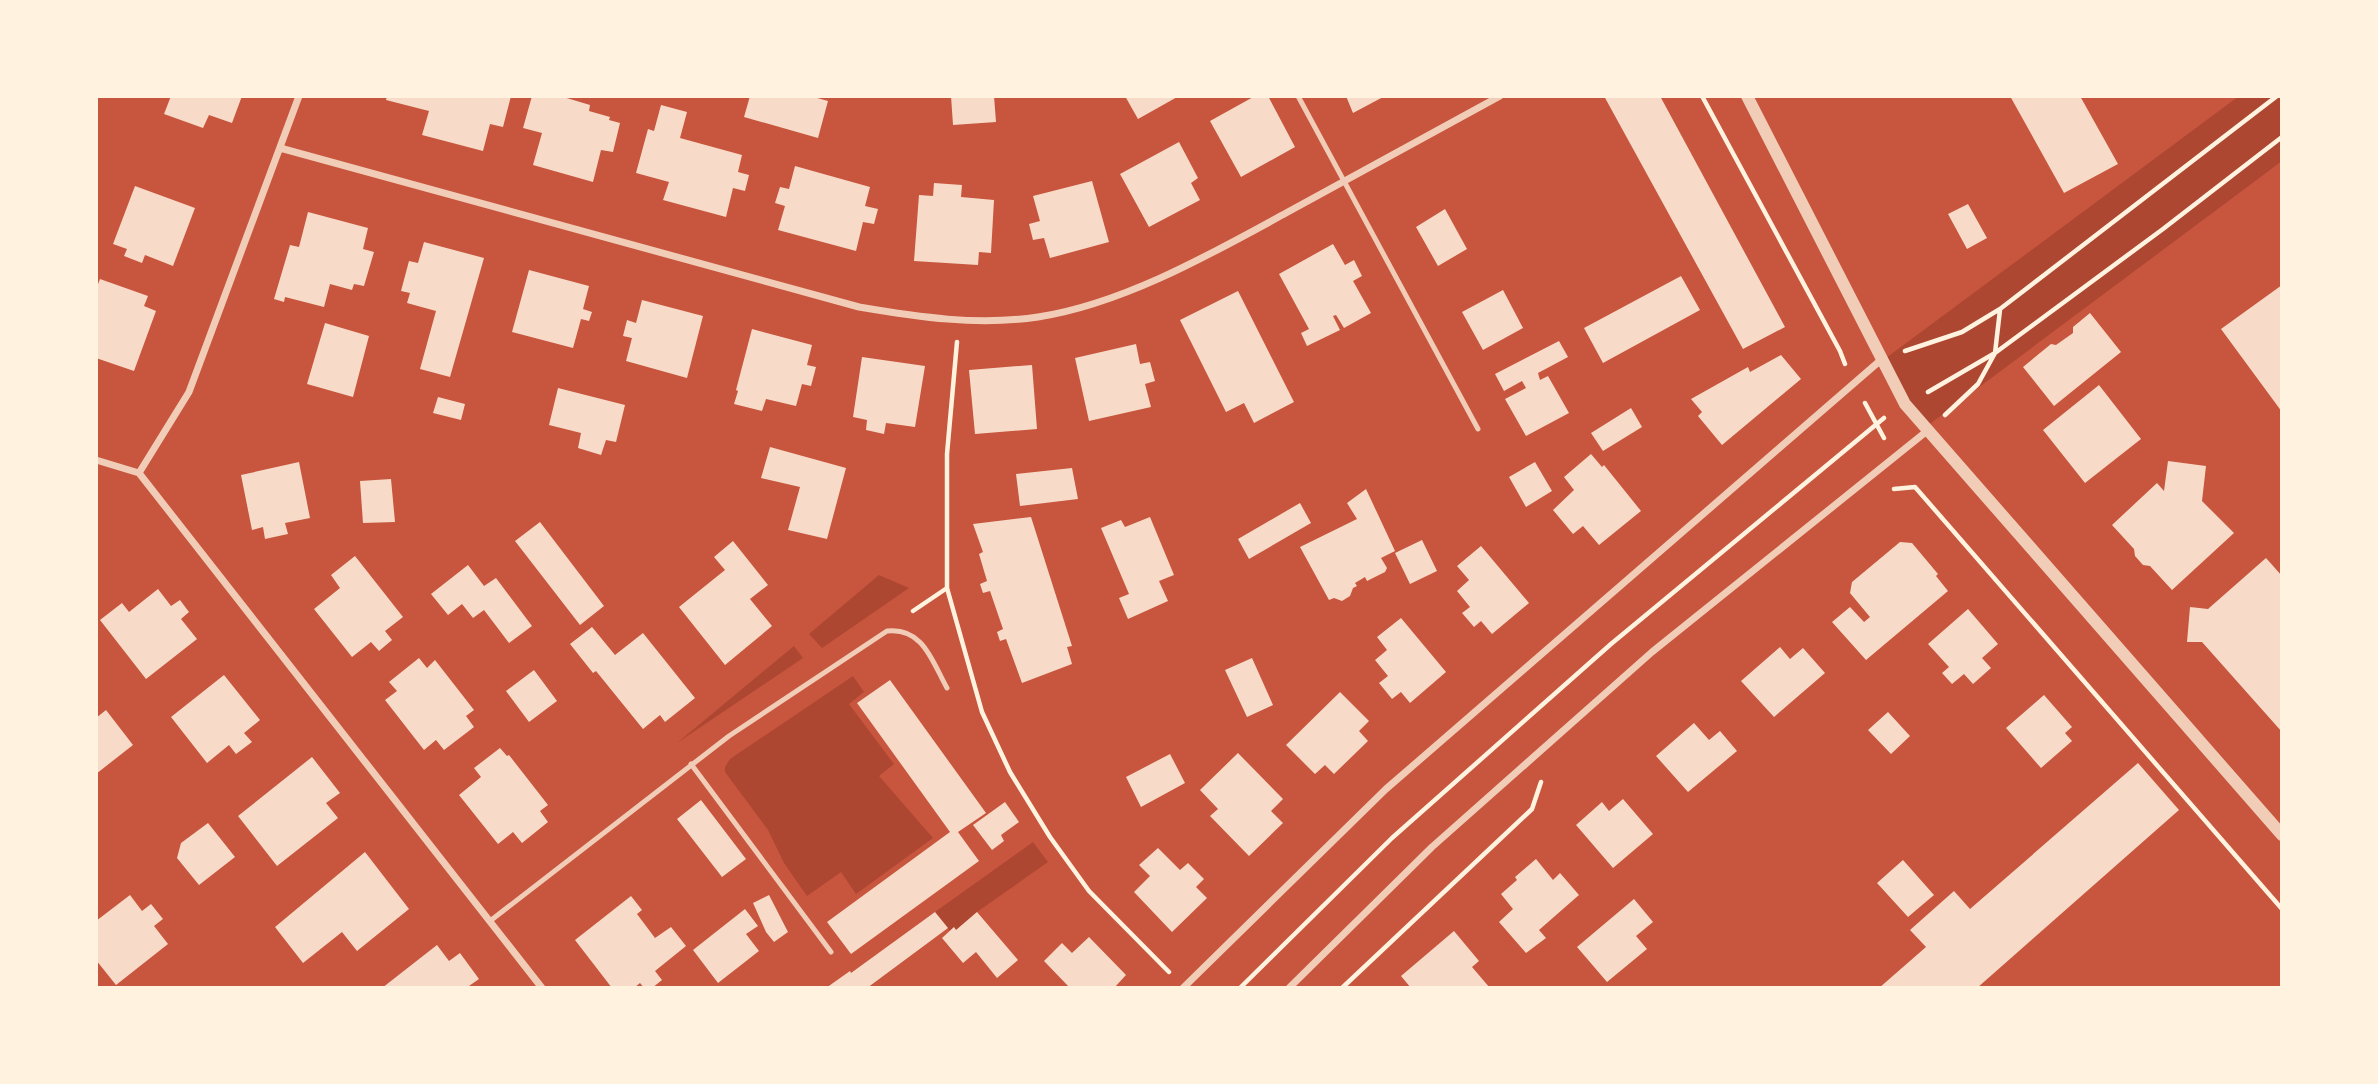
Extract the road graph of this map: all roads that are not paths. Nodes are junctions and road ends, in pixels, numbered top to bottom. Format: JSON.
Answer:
{"nodes":[{"id":1,"x":299,"y":96,"type":"edge"},
{"id":2,"x":1298,"y":96,"type":"edge"},
{"id":3,"x":1500,"y":96,"type":"edge"},
{"id":4,"x":1747,"y":96,"type":"edge"},
{"id":5,"x":281,"y":148,"type":"junction"},
{"id":6,"x":1344,"y":181,"type":"junction"},
{"id":7,"x":1883,"y":358,"type":"junction"},
{"id":8,"x":1478,"y":429,"type":"dead end"},
{"id":9,"x":1927,"y":431,"type":"junction"},
{"id":10,"x":96,"y":460,"type":"edge"},
{"id":11,"x":139,"y":473,"type":"junction"},
{"id":12,"x":947,"y":688,"type":"dead end"},
{"id":13,"x":691,"y":764,"type":"junction"},
{"id":14,"x":2282,"y":835,"type":"edge"},
{"id":15,"x":490,"y":921,"type":"junction"},
{"id":16,"x":831,"y":952,"type":"dead end"},
{"id":17,"x":1184,"y":987,"type":"edge"},
{"id":18,"x":542,"y":988,"type":"edge"},
{"id":19,"x":1289,"y":988,"type":"edge"}],
"edges":[{"from":1,"to":5,"type":"street"},
{"from":2,"to":6,"type":"lane"},
{"from":3,"to":6,"type":"street"},
{"from":4,"to":7,"type":"street"},
{"from":5,"to":6,"type":"street"},
{"from":5,"to":11,"type":"street"},
{"from":6,"to":8,"type":"lane"},
{"from":7,"to":9,"type":"street"},
{"from":7,"to":17,"type":"street"},
{"from":9,"to":14,"type":"street"},
{"from":9,"to":19,"type":"street"},
{"from":10,"to":11,"type":"street"},
{"from":11,"to":15,"type":"street"},
{"from":12,"to":13,"type":"lane"},
{"from":13,"to":15,"type":"lane"},
{"from":13,"to":16,"type":"lane"},
{"from":15,"to":18,"type":"street"}]}
